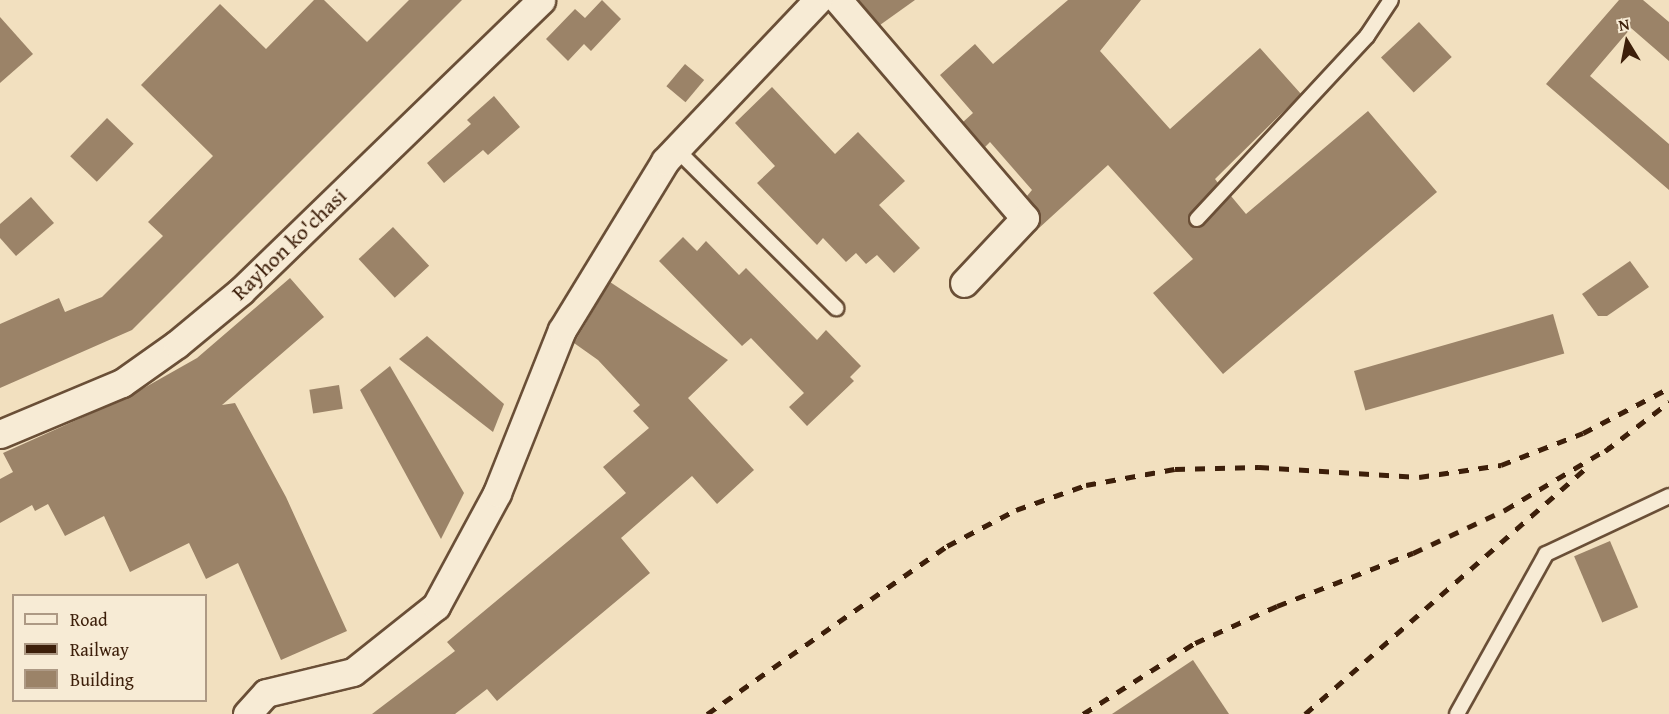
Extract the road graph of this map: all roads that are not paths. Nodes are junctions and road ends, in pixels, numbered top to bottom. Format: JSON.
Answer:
{"nodes":[{"id":1,"x":541,"y":0,"type":"edge"},
{"id":2,"x":818,"y":0,"type":"edge"},
{"id":3,"x":838,"y":0,"type":"edge"},
{"id":4,"x":1391,"y":0,"type":"edge"},
{"id":5,"x":676,"y":149,"type":"junction"},
{"id":6,"x":1197,"y":219,"type":"dead end"},
{"id":7,"x":964,"y":283,"type":"dead end"},
{"id":8,"x":836,"y":308,"type":"dead end"},
{"id":9,"x":0,"y":434,"type":"edge"},
{"id":10,"x":1669,"y":496,"type":"edge"},
{"id":11,"x":247,"y":714,"type":"edge"},
{"id":12,"x":1457,"y":714,"type":"edge"}],
"edges":[{"from":1,"to":9,"type":"street","name":"Rayhon ko'chasi"},
{"from":2,"to":5,"type":"street"},
{"from":3,"to":7,"type":"street"},
{"from":4,"to":6,"type":"lane"},
{"from":5,"to":8,"type":"lane"},
{"from":5,"to":11,"type":"street"},
{"from":10,"to":12,"type":"lane"}]}
